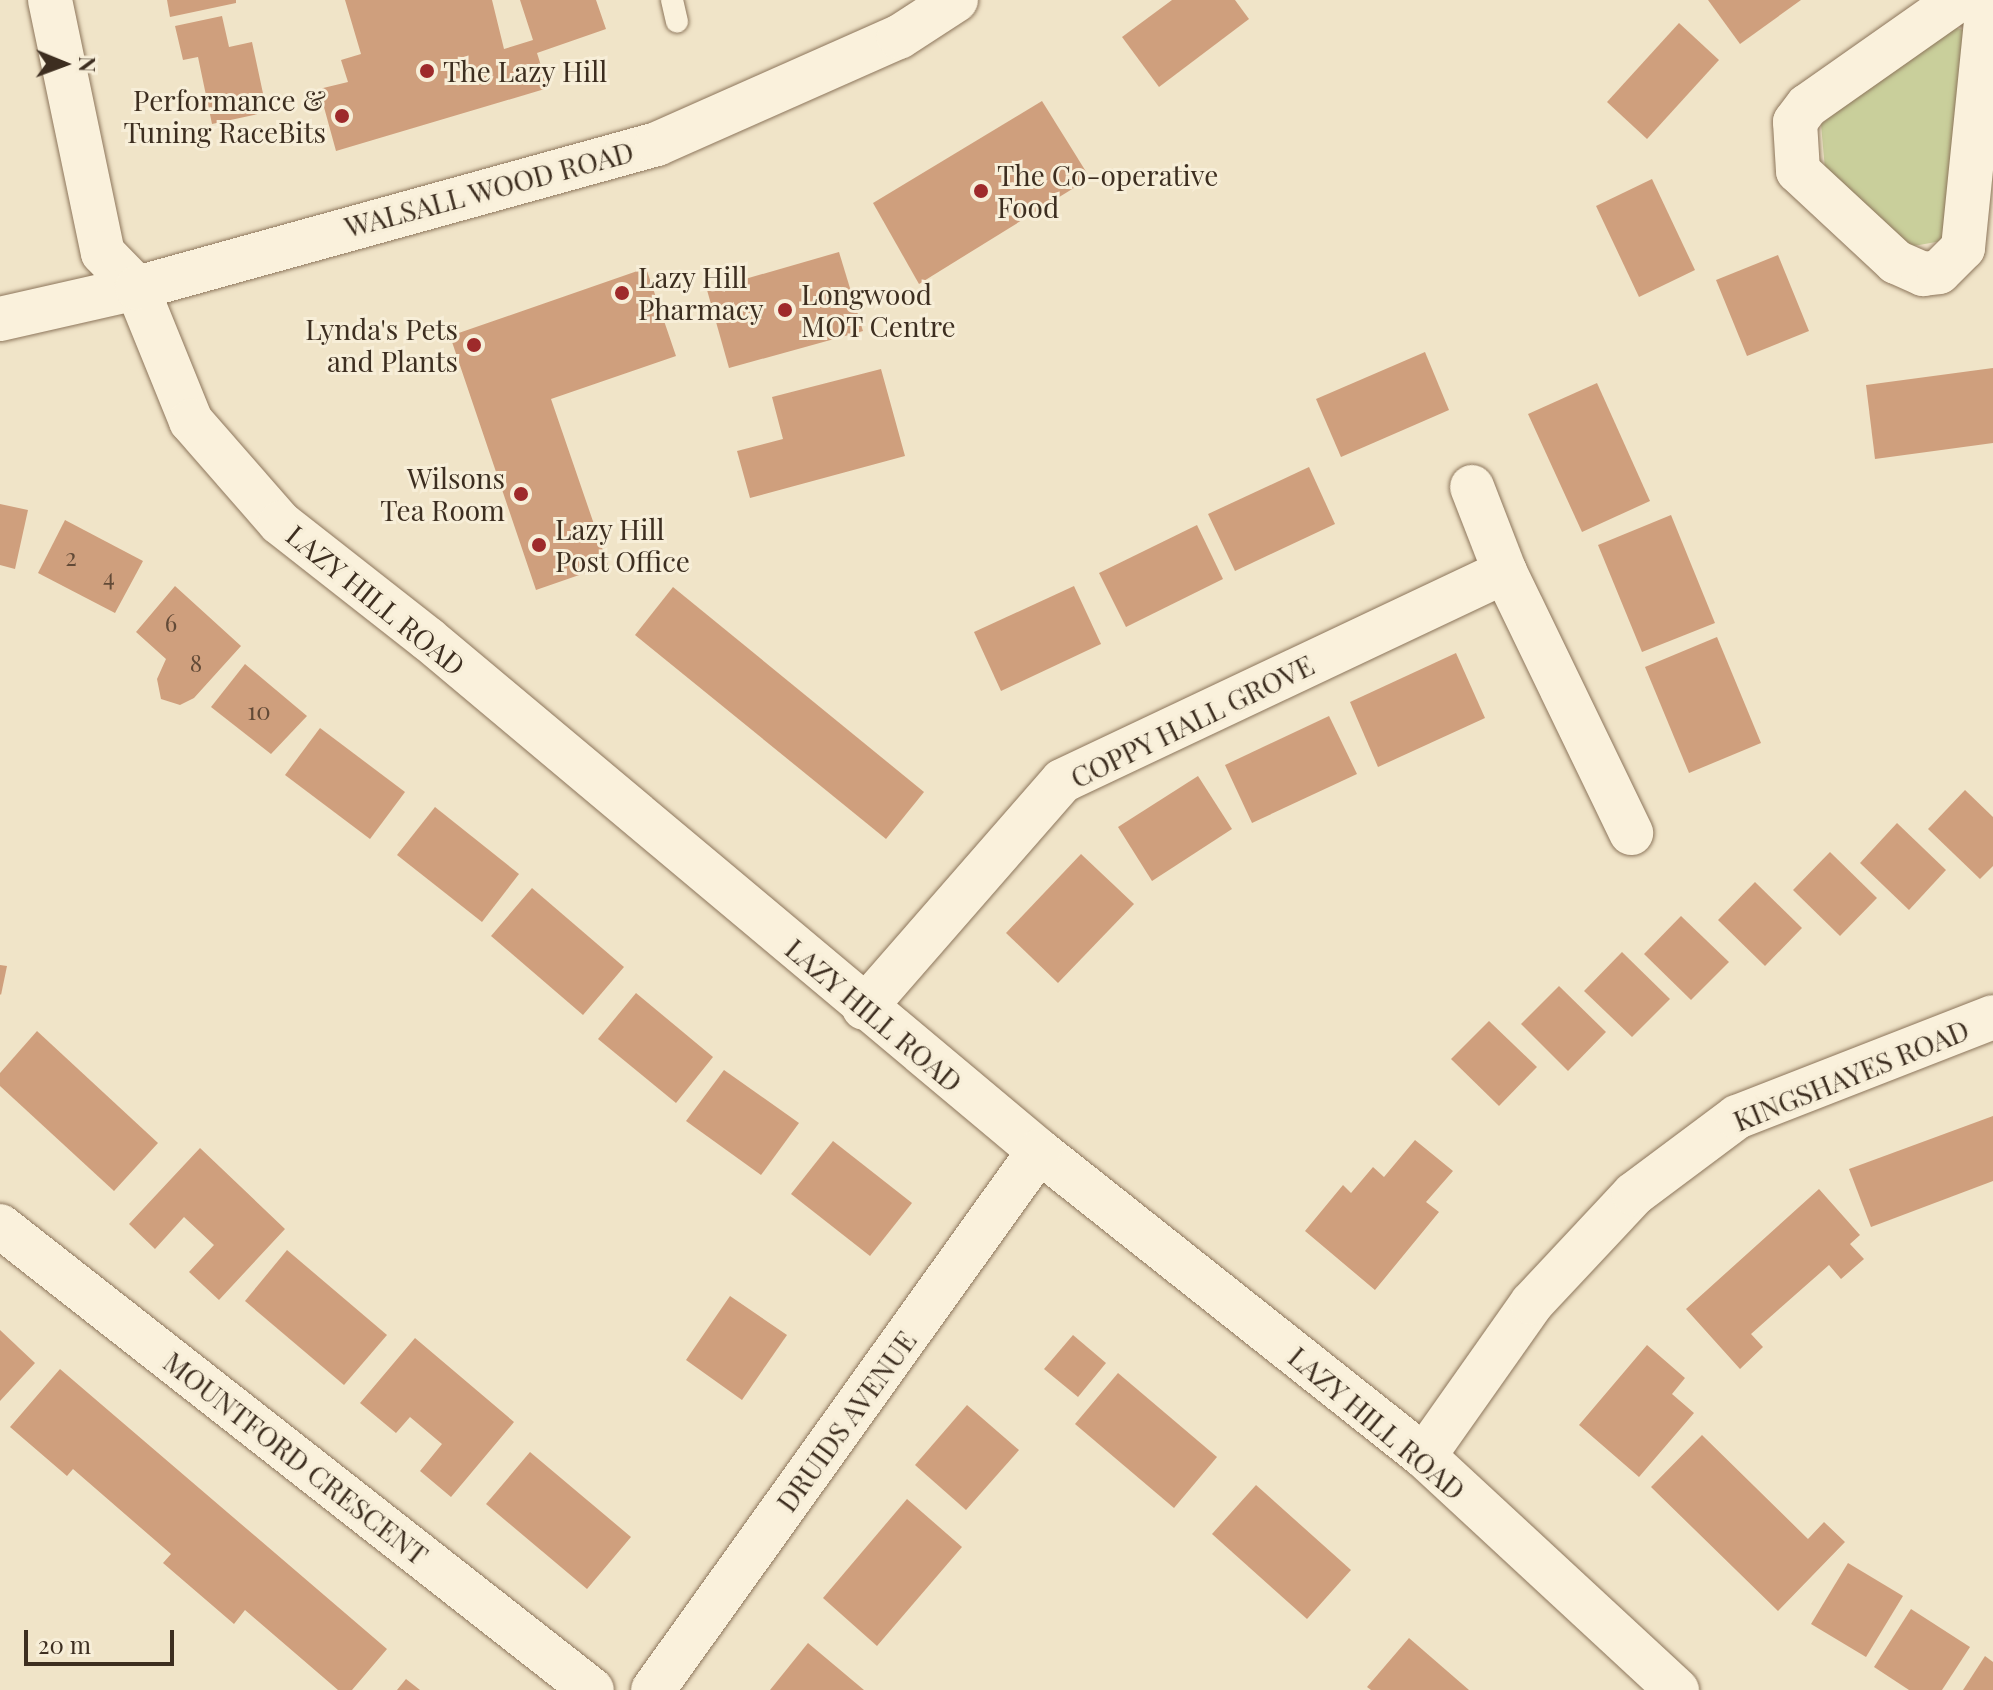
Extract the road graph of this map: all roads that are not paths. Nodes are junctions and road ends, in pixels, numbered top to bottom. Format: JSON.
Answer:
{"nodes":[{"id":1,"x":50,"y":0,"type":"edge"},
{"id":2,"x":956,"y":0,"type":"edge"},
{"id":3,"x":1958,"y":0,"type":"edge"},
{"id":4,"x":1988,"y":0,"type":"edge"},
{"id":5,"x":137,"y":288,"type":"junction"},
{"id":6,"x":0,"y":319,"type":"edge"},
{"id":7,"x":1472,"y":487,"type":"dead end"},
{"id":8,"x":1505,"y":572,"type":"junction"},
{"id":9,"x":1631,"y":833,"type":"dead end"},
{"id":10,"x":864,"y":1008,"type":"junction"},
{"id":11,"x":1993,"y":1017,"type":"edge"},
{"id":12,"x":1039,"y":1151,"type":"junction"},
{"id":13,"x":0,"y":1226,"type":"edge"},
{"id":14,"x":1424,"y":1456,"type":"junction"},
{"id":15,"x":592,"y":1690,"type":"edge"},
{"id":16,"x":653,"y":1690,"type":"edge"},
{"id":17,"x":1677,"y":1690,"type":"edge"}],
"edges":[{"from":1,"to":5,"type":"street"},
{"from":2,"to":5,"type":"street","name":"WALSALL WOOD ROAD"},
{"from":3,"to":4,"type":"street"},
{"from":5,"to":6,"type":"street","name":"WALSALL WOOD ROAD"},
{"from":5,"to":10,"type":"street","name":"LAZY HILL ROAD"},
{"from":7,"to":8,"type":"street"},
{"from":8,"to":9,"type":"street"},
{"from":8,"to":10,"type":"street","name":"COPPY HALL GROVE"},
{"from":10,"to":12,"type":"street","name":"LAZY HILL ROAD"},
{"from":11,"to":14,"type":"street","name":"KINGSHAYES ROAD"},
{"from":12,"to":14,"type":"street","name":"LAZY HILL ROAD"},
{"from":12,"to":16,"type":"street","name":"DRUIDS AVENUE"},
{"from":13,"to":15,"type":"street","name":"MOUNTFORD CRESCENT"},
{"from":14,"to":17,"type":"street","name":"LAZY HILL ROAD"}]}
